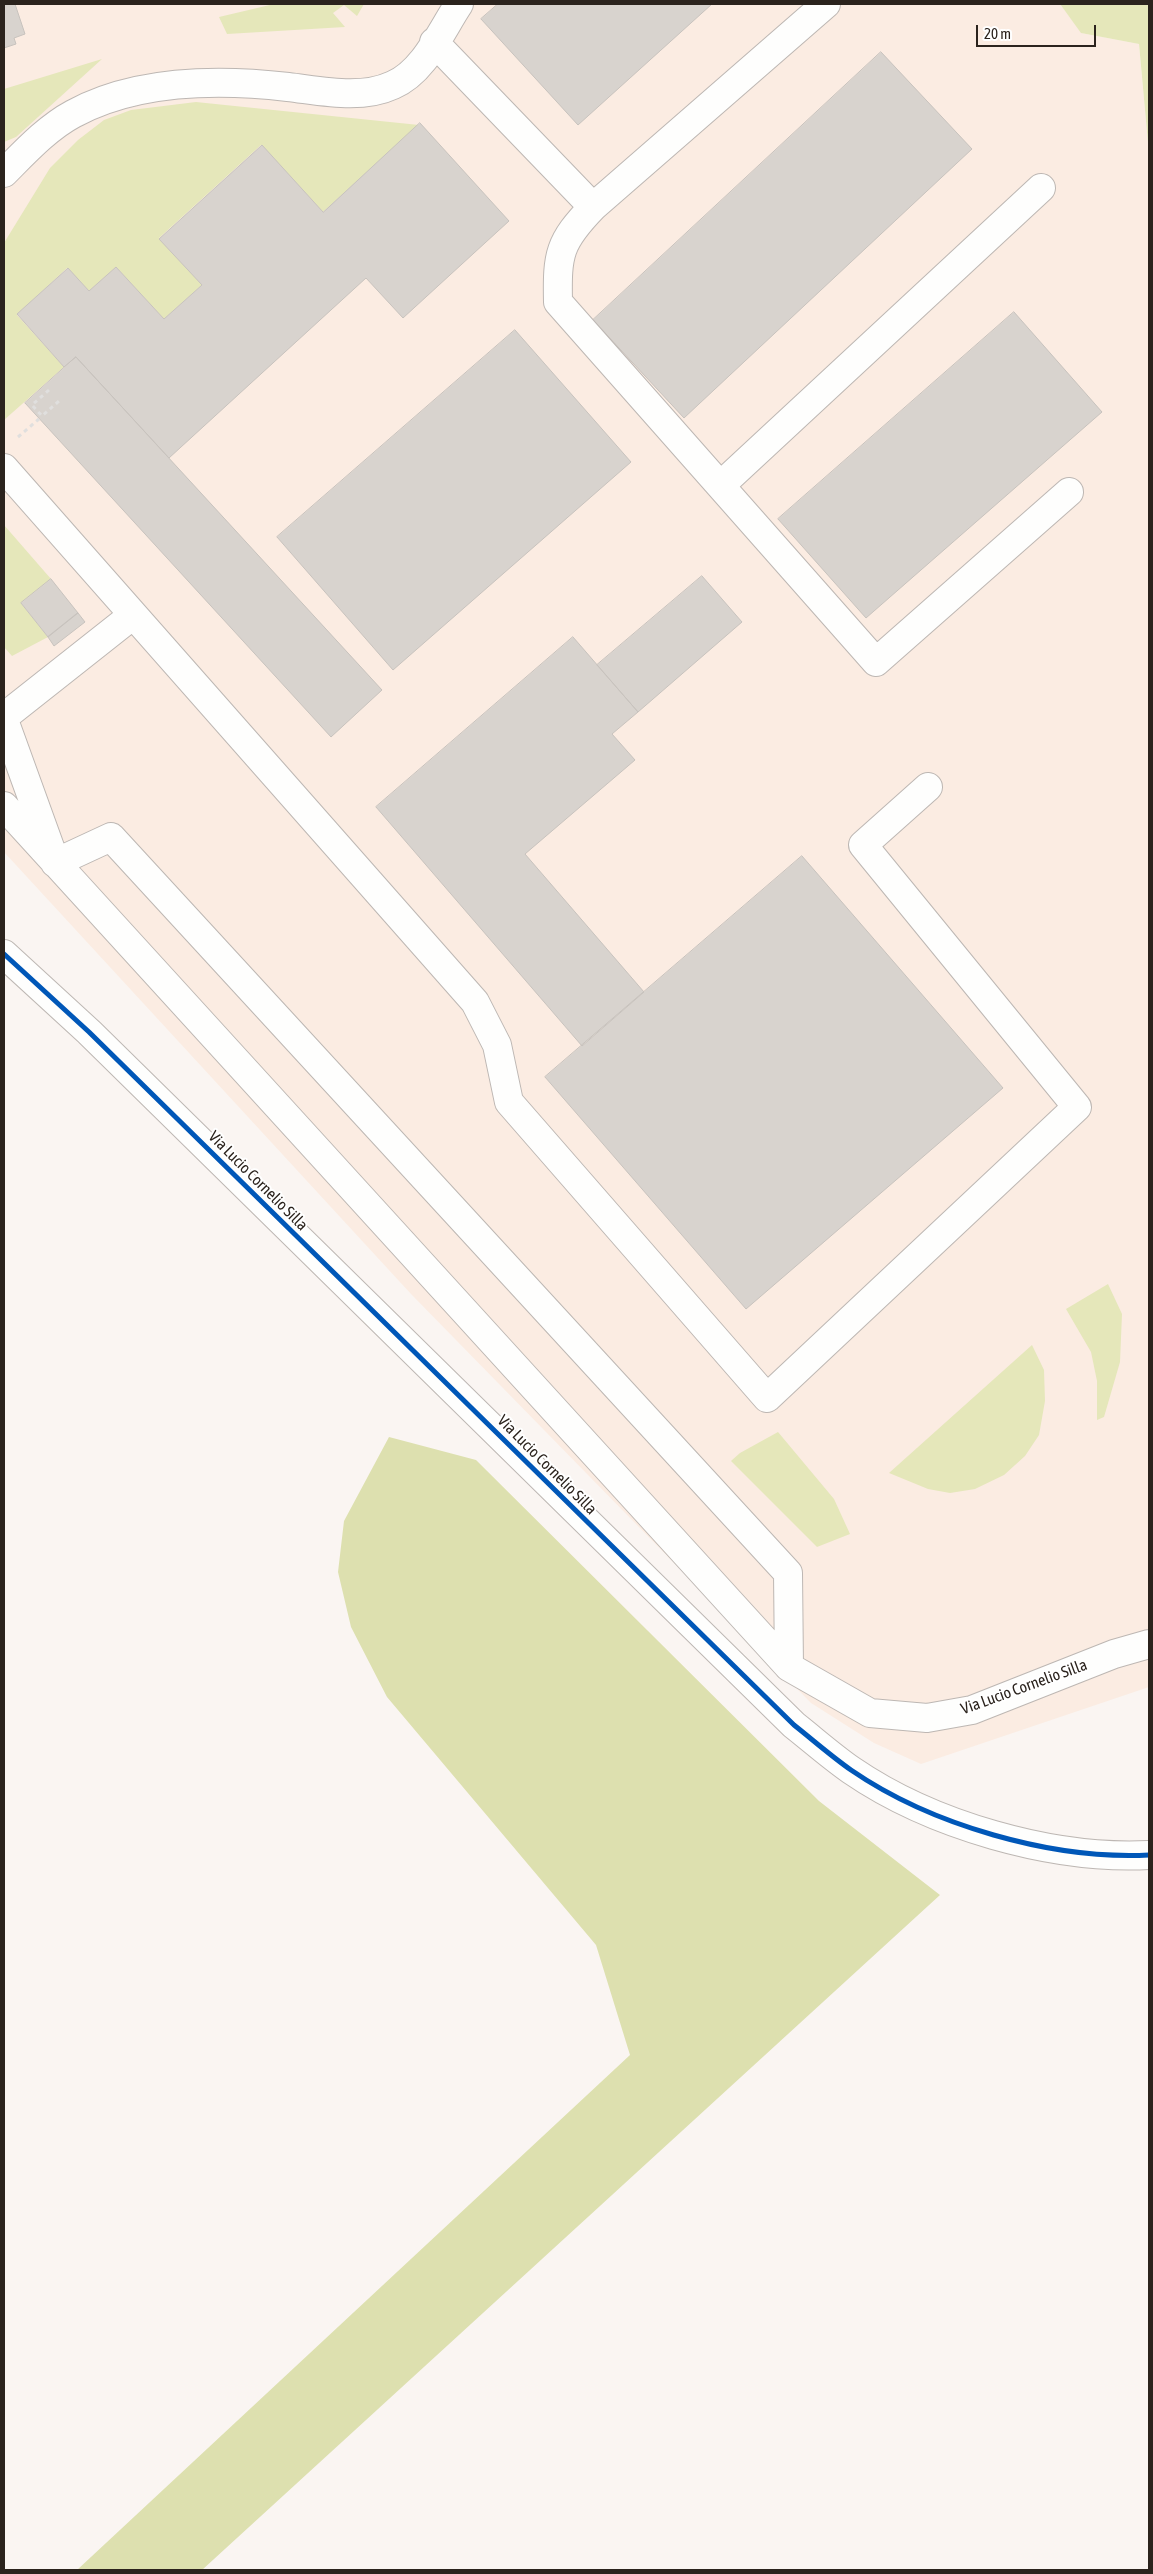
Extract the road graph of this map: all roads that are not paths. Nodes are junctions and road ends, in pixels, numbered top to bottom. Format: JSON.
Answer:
{"nodes":[{"id":1,"x":459,"y":4,"type":"edge"},
{"id":2,"x":826,"y":4,"type":"edge"},
{"id":3,"x":434,"y":42,"type":"junction"},
{"id":4,"x":4,"y":173,"type":"edge"},
{"id":5,"x":1041,"y":188,"type":"dead end"},
{"id":6,"x":593,"y":208,"type":"junction"},
{"id":7,"x":7,"y":455,"type":"edge"},
{"id":8,"x":721,"y":485,"type":"junction"},
{"id":9,"x":1069,"y":492,"type":"dead end"},
{"id":10,"x":133,"y":615,"type":"junction"},
{"id":11,"x":4,"y":718,"type":"edge"},
{"id":12,"x":928,"y":787,"type":"dead end"},
{"id":13,"x":4,"y":806,"type":"edge"},
{"id":14,"x":55,"y":863,"type":"junction"},
{"id":15,"x":4,"y":954,"type":"edge"},
{"id":16,"x":1149,"y":1644,"type":"edge"},
{"id":17,"x":789,"y":1668,"type":"junction"},
{"id":18,"x":1149,"y":1855,"type":"edge"}],
"edges":[{"from":1,"to":3,"type":"street"},
{"from":2,"to":6,"type":"street"},
{"from":3,"to":4,"type":"street"},
{"from":3,"to":6,"type":"street"},
{"from":5,"to":8,"type":"street"},
{"from":6,"to":8,"type":"street"},
{"from":7,"to":10,"type":"street"},
{"from":8,"to":9,"type":"street"},
{"from":10,"to":11,"type":"street"},
{"from":10,"to":12,"type":"street"},
{"from":11,"to":14,"type":"street"},
{"from":13,"to":14,"type":"street","name":"Via Lucio Cornelio Silla"},
{"from":14,"to":17,"type":"street","name":"Via Lucio Cornelio Silla"},
{"from":14,"to":17,"type":"street"},
{"from":15,"to":18,"type":"street","name":"Via Lucio Cornelio Silla"},
{"from":16,"to":17,"type":"street","name":"Via Lucio Cornelio Silla"}]}
